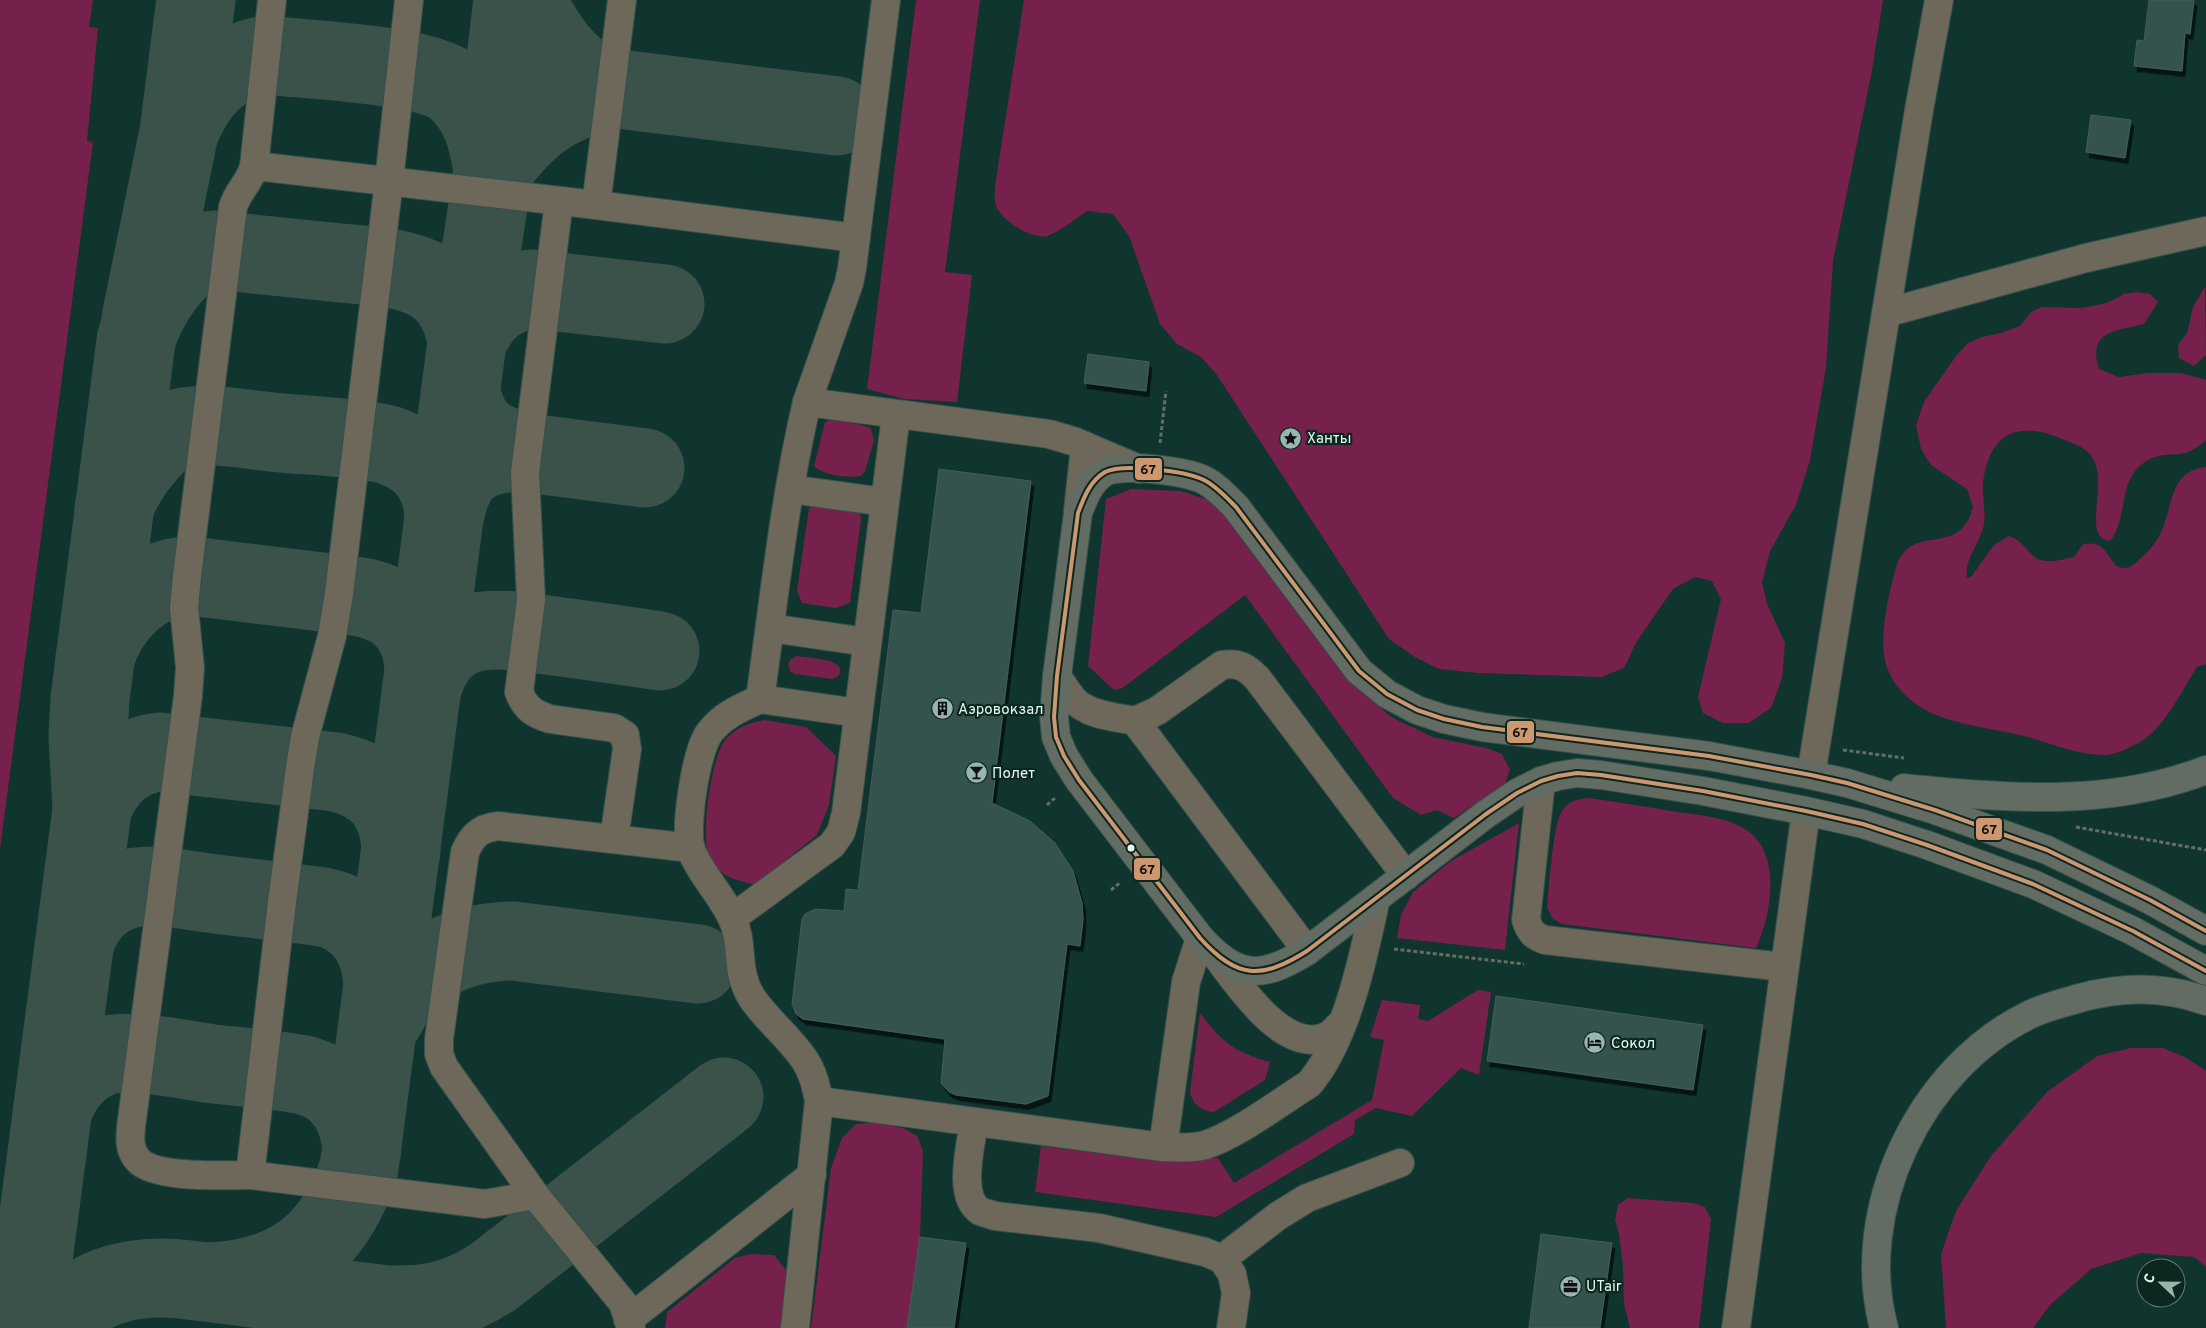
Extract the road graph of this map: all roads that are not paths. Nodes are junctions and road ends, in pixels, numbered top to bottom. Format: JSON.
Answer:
{"nodes":[{"id":1,"x":272,"y":0,"type":"edge"},
{"id":2,"x":409,"y":0,"type":"edge"},
{"id":3,"x":622,"y":0,"type":"edge"},
{"id":4,"x":886,"y":0,"type":"edge"},
{"id":5,"x":1939,"y":0,"type":"edge"},
{"id":6,"x":254,"y":166,"type":"junction"},
{"id":7,"x":389,"y":181,"type":"junction"},
{"id":8,"x":559,"y":201,"type":"junction"},
{"id":9,"x":596,"y":205,"type":"junction"},
{"id":10,"x":2206,"y":231,"type":"edge"},
{"id":11,"x":856,"y":238,"type":"junction"},
{"id":12,"x":1886,"y":313,"type":"junction"},
{"id":13,"x":807,"y":402,"type":"junction"},
{"id":14,"x":896,"y":414,"type":"junction"},
{"id":15,"x":1085,"y":446,"type":"junction"},
{"id":16,"x":1140,"y":469,"type":"junction"},
{"id":17,"x":790,"y":489,"type":"junction"},
{"id":18,"x":885,"y":502,"type":"junction"},
{"id":19,"x":1078,"y":513,"type":"junction"},
{"id":20,"x":770,"y":628,"type":"junction"},
{"id":21,"x":867,"y":642,"type":"junction"},
{"id":22,"x":1057,"y":676,"type":"junction"},
{"id":23,"x":760,"y":699,"type":"junction"},
{"id":24,"x":858,"y":713,"type":"junction"},
{"id":25,"x":1136,"y":721,"type":"junction"},
{"id":26,"x":2206,"y":770,"type":"edge"},
{"id":27,"x":1811,"y":774,"type":"junction"},
{"id":28,"x":1542,"y":782,"type":"junction"},
{"id":29,"x":1847,"y":783,"type":"junction"},
{"id":30,"x":1806,"y":810,"type":"junction"},
{"id":31,"x":614,"y":839,"type":"junction"},
{"id":32,"x":691,"y":848,"type":"junction"},
{"id":33,"x":1406,"y":876,"type":"junction"},
{"id":34,"x":1376,"y":898,"type":"junction"},
{"id":35,"x":732,"y":918,"type":"junction"},
{"id":36,"x":2206,"y":931,"type":"edge"},
{"id":37,"x":1207,"y":946,"type":"junction"},
{"id":38,"x":1307,"y":951,"type":"junction"},
{"id":39,"x":1783,"y":967,"type":"junction"},
{"id":40,"x":2206,"y":972,"type":"edge"},
{"id":41,"x":2206,"y":1001,"type":"edge"},
{"id":42,"x":1343,"y":1022,"type":"junction"},
{"id":43,"x":819,"y":1101,"type":"junction"},
{"id":44,"x":974,"y":1122,"type":"junction"},
{"id":45,"x":1163,"y":1147,"type":"junction"},
{"id":46,"x":1400,"y":1163,"type":"dead end"},
{"id":47,"x":812,"y":1174,"type":"junction"},
{"id":48,"x":250,"y":1175,"type":"junction"},
{"id":49,"x":535,"y":1195,"type":"junction"},
{"id":50,"x":1222,"y":1259,"type":"junction"},
{"id":51,"x":630,"y":1324,"type":"edge"},
{"id":52,"x":795,"y":1328,"type":"edge"},
{"id":53,"x":1231,"y":1328,"type":"edge"},
{"id":54,"x":1736,"y":1328,"type":"edge"},
{"id":55,"x":1884,"y":1328,"type":"edge"}],
"edges":[{"from":1,"to":6,"type":"street"},
{"from":2,"to":7,"type":"street"},
{"from":3,"to":9,"type":"street"},
{"from":4,"to":11,"type":"street"},
{"from":5,"to":12,"type":"street"},
{"from":6,"to":7,"type":"street"},
{"from":6,"to":48,"type":"street"},
{"from":7,"to":8,"type":"street"},
{"from":7,"to":48,"type":"street"},
{"from":8,"to":9,"type":"street"},
{"from":8,"to":31,"type":"street"},
{"from":9,"to":11,"type":"street"},
{"from":10,"to":12,"type":"street"},
{"from":11,"to":13,"type":"street"},
{"from":12,"to":27,"type":"street"},
{"from":13,"to":14,"type":"street"},
{"from":13,"to":17,"type":"street"},
{"from":14,"to":15,"type":"street"},
{"from":14,"to":18,"type":"street"},
{"from":15,"to":16,"type":"street"},
{"from":15,"to":19,"type":"street"},
{"from":16,"to":19,"type":"main road"},
{"from":16,"to":27,"type":"main road"},
{"from":17,"to":18,"type":"street"},
{"from":17,"to":20,"type":"street"},
{"from":18,"to":21,"type":"street"},
{"from":19,"to":22,"type":"main road"},
{"from":20,"to":21,"type":"street"},
{"from":20,"to":23,"type":"street"},
{"from":21,"to":24,"type":"street"},
{"from":22,"to":25,"type":"street"},
{"from":22,"to":37,"type":"main road"},
{"from":23,"to":24,"type":"street"},
{"from":23,"to":32,"type":"street"},
{"from":24,"to":35,"type":"street"},
{"from":25,"to":33,"type":"street"},
{"from":25,"to":38,"type":"street"},
{"from":26,"to":29,"type":"main road"},
{"from":27,"to":29,"type":"main road"},
{"from":27,"to":30,"type":"main road"},
{"from":28,"to":30,"type":"main road"},
{"from":28,"to":33,"type":"main road"},
{"from":28,"to":39,"type":"street"},
{"from":29,"to":36,"type":"main road"},
{"from":30,"to":39,"type":"street"},
{"from":30,"to":40,"type":"main road"},
{"from":31,"to":32,"type":"street"},
{"from":31,"to":49,"type":"street"},
{"from":32,"to":35,"type":"street"},
{"from":33,"to":34,"type":"main road"},
{"from":34,"to":38,"type":"main road"},
{"from":34,"to":42,"type":"street"},
{"from":35,"to":43,"type":"street"},
{"from":37,"to":38,"type":"main road"},
{"from":37,"to":42,"type":"street"},
{"from":37,"to":45,"type":"street"},
{"from":39,"to":54,"type":"street"},
{"from":41,"to":55,"type":"main road"},
{"from":42,"to":45,"type":"street"},
{"from":43,"to":44,"type":"street"},
{"from":43,"to":47,"type":"street"},
{"from":44,"to":45,"type":"street"},
{"from":44,"to":50,"type":"street"},
{"from":46,"to":50,"type":"street"},
{"from":47,"to":51,"type":"street"},
{"from":47,"to":52,"type":"street"},
{"from":48,"to":49,"type":"street"},
{"from":49,"to":51,"type":"street"},
{"from":50,"to":53,"type":"street"}]}
